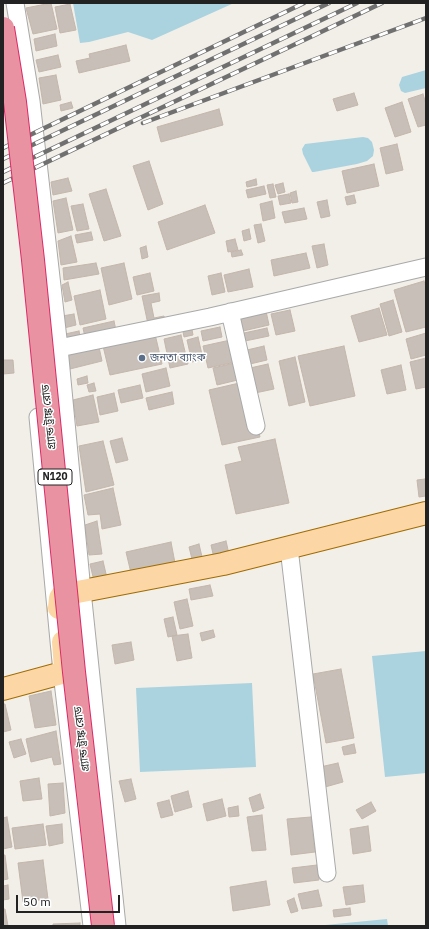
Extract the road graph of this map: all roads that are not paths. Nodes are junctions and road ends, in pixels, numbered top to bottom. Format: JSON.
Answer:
{"nodes":[{"id":1,"x":15,"y":3,"type":"edge"},
{"id":2,"x":3,"y":28,"type":"edge"},
{"id":3,"x":3,"y":90,"type":"edge"},
{"id":4,"x":426,"y":266,"type":"edge"},
{"id":5,"x":230,"y":312,"type":"junction"},
{"id":6,"x":59,"y":348,"type":"junction"},
{"id":7,"x":256,"y":426,"type":"dead end"},
{"id":8,"x":426,"y":513,"type":"edge"},
{"id":9,"x":289,"y":548,"type":"junction"},
{"id":10,"x":82,"y":591,"type":"junction"},
{"id":11,"x":62,"y":673,"type":"junction"},
{"id":12,"x":3,"y":689,"type":"edge"},
{"id":13,"x":327,"y":873,"type":"dead end"},
{"id":14,"x":92,"y":926,"type":"edge"},
{"id":15,"x":103,"y":926,"type":"edge"},
{"id":16,"x":118,"y":926,"type":"edge"}],
"edges":[{"from":1,"to":6,"type":"street"},
{"from":2,"to":15,"type":"highway","name":"গ্র্যান্ড ট্রাঙ্ক রোড","number":"N120","bridge":true},
{"from":3,"to":11,"type":"street"},
{"from":4,"to":5,"type":"street"},
{"from":5,"to":6,"type":"street"},
{"from":5,"to":7,"type":"street"},
{"from":6,"to":10,"type":"street"},
{"from":8,"to":9,"type":"main road"},
{"from":9,"to":10,"type":"main road"},
{"from":9,"to":13,"type":"street"},
{"from":10,"to":11,"type":"main road"},
{"from":10,"to":16,"type":"street"},
{"from":11,"to":12,"type":"main road"},
{"from":11,"to":14,"type":"street"}]}
